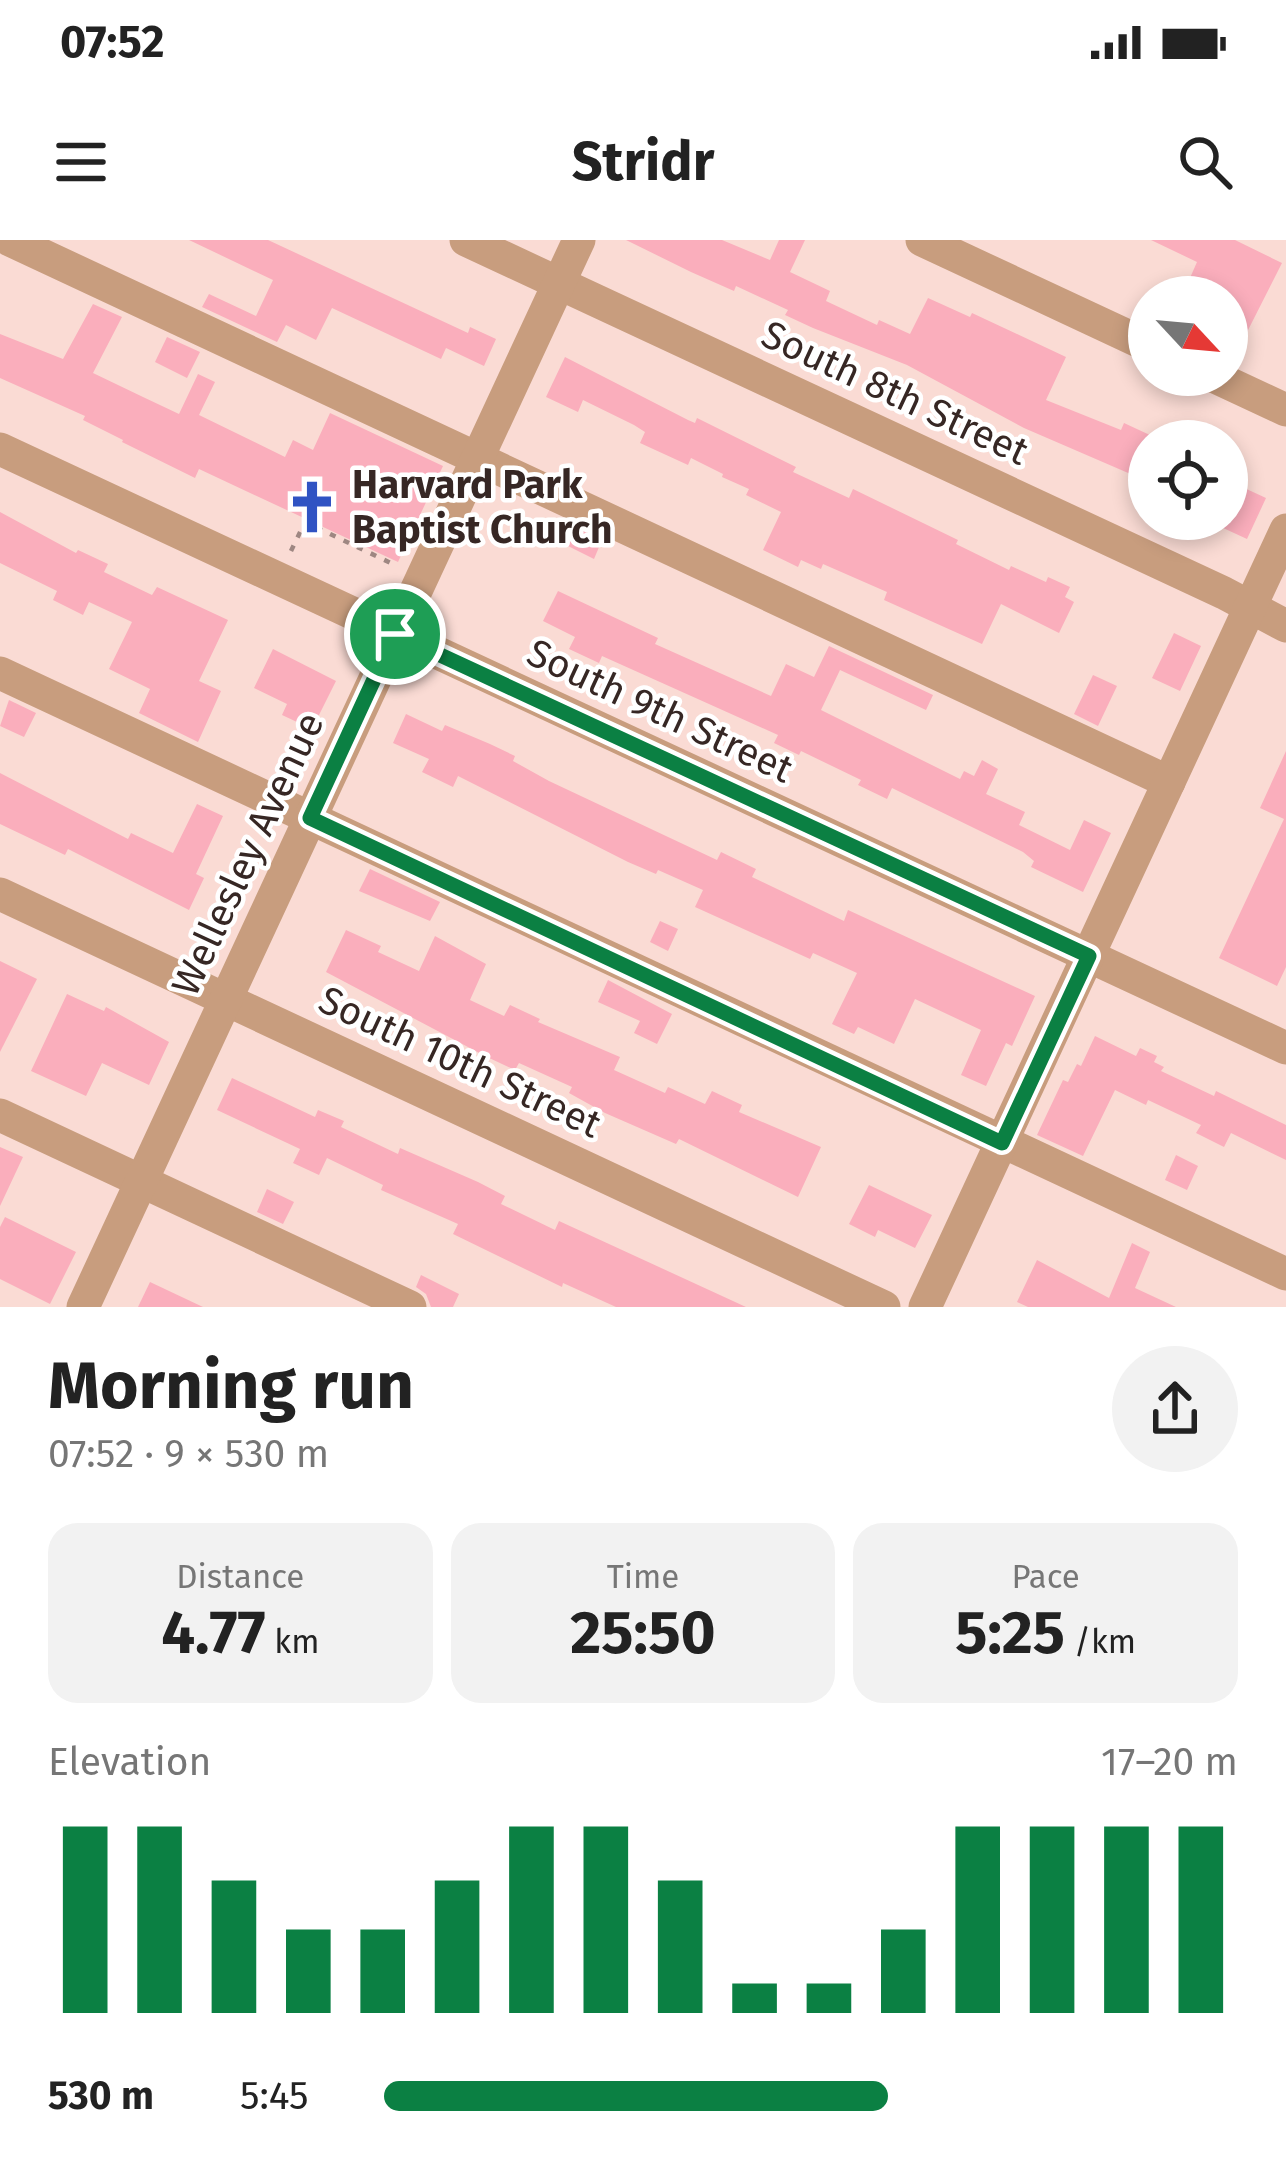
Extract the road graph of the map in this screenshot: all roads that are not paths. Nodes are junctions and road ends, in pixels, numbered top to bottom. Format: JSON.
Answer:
{"nodes":[{"id":1,"x":10,"y":240,"type":"edge"},
{"id":2,"x":466,"y":240,"type":"edge"},
{"id":3,"x":579,"y":240,"type":"edge"},
{"id":4,"x":922,"y":240,"type":"edge"},
{"id":5,"x":559,"y":283,"type":"junction"},
{"id":6,"x":1128,"y":336,"type":"edge"},
{"id":7,"x":1248,"y":392,"type":"edge"},
{"id":8,"x":1286,"y":410,"type":"edge"},
{"id":9,"x":0,"y":449,"type":"edge"},
{"id":10,"x":476,"y":461,"type":"junction"},
{"id":11,"x":1286,"y":530,"type":"edge"},
{"id":12,"x":1250,"y":606,"type":"junction"},
{"id":13,"x":1286,"y":626,"type":"edge"},
{"id":14,"x":395,"y":634,"type":"junction"},
{"id":15,"x":0,"y":673,"type":"edge"},
{"id":16,"x":1169,"y":782,"type":"junction"},
{"id":17,"x":310,"y":818,"type":"junction"},
{"id":18,"x":0,"y":894,"type":"edge"},
{"id":19,"x":1089,"y":956,"type":"junction"},
{"id":20,"x":227,"y":1000,"type":"junction"},
{"id":21,"x":1286,"y":1048,"type":"edge"},
{"id":22,"x":0,"y":1115,"type":"edge"},
{"id":23,"x":1002,"y":1143,"type":"junction"},
{"id":24,"x":143,"y":1181,"type":"junction"},
{"id":25,"x":1286,"y":1274,"type":"edge"},
{"id":26,"x":83,"y":1307,"type":"edge"},
{"id":27,"x":410,"y":1307,"type":"edge"},
{"id":28,"x":884,"y":1307,"type":"edge"},
{"id":29,"x":925,"y":1307,"type":"edge"}],
"edges":[{"from":1,"to":10,"type":"street"},
{"from":2,"to":5,"type":"street","name":"South 8th Street"},
{"from":3,"to":5,"type":"street","name":"Wellesley Avenue"},
{"from":4,"to":6,"type":"street"},
{"from":5,"to":10,"type":"street","name":"Wellesley Avenue"},
{"from":5,"to":12,"type":"street","name":"South 8th Street"},
{"from":7,"to":8,"type":"street"},
{"from":9,"to":14,"type":"street","name":"South 9th Street"},
{"from":10,"to":14,"type":"street","name":"Wellesley Avenue"},
{"from":10,"to":16,"type":"street"},
{"from":11,"to":12,"type":"street"},
{"from":12,"to":13,"type":"street","name":"South 8th Street"},
{"from":12,"to":16,"type":"street"},
{"from":14,"to":17,"type":"street","name":"Wellesley Avenue"},
{"from":14,"to":19,"type":"street","name":"South 9th Street"},
{"from":15,"to":17,"type":"street"},
{"from":16,"to":19,"type":"street"},
{"from":17,"to":20,"type":"street","name":"Wellesley Avenue"},
{"from":17,"to":23,"type":"street"},
{"from":18,"to":20,"type":"street","name":"South 10th Street"},
{"from":19,"to":21,"type":"street","name":"South 9th Street"},
{"from":19,"to":23,"type":"street"},
{"from":20,"to":24,"type":"street","name":"Wellesley Avenue"},
{"from":20,"to":28,"type":"street","name":"South 10th Street"},
{"from":22,"to":24,"type":"street"},
{"from":23,"to":25,"type":"street"},
{"from":23,"to":29,"type":"street"},
{"from":24,"to":26,"type":"street","name":"Wellesley Avenue"},
{"from":24,"to":27,"type":"street"}]}
